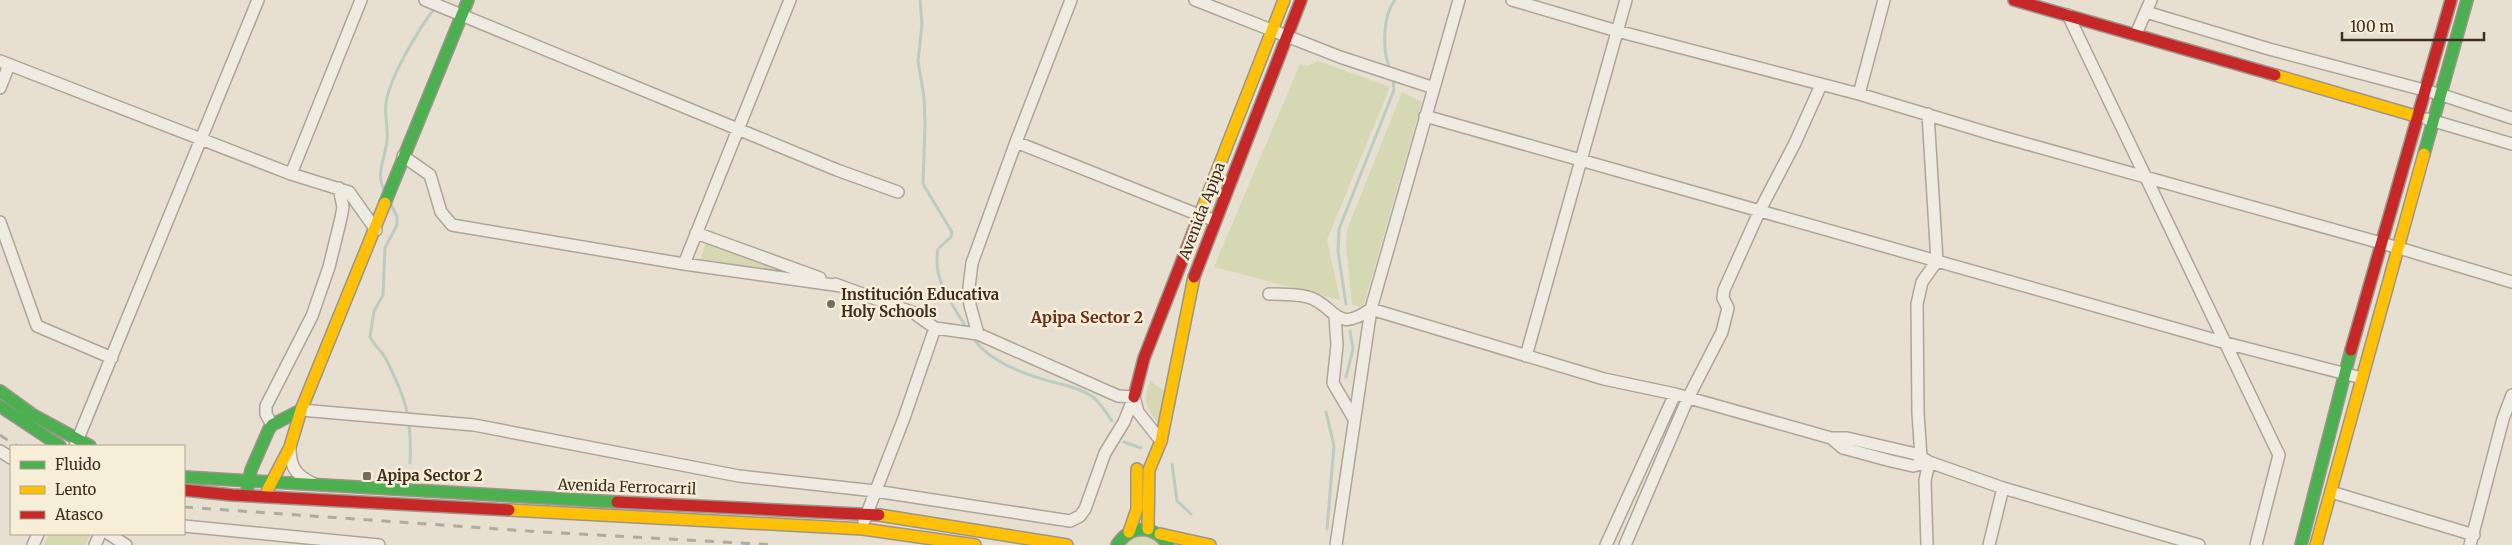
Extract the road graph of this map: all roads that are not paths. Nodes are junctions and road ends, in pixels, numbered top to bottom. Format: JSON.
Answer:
{"nodes":[{"id":1,"x":258,"y":0,"type":"edge"},
{"id":2,"x":361,"y":0,"type":"edge"},
{"id":3,"x":427,"y":0,"type":"edge"},
{"id":4,"x":468,"y":0,"type":"edge"},
{"id":5,"x":790,"y":0,"type":"edge"},
{"id":6,"x":1072,"y":0,"type":"edge"},
{"id":7,"x":1195,"y":0,"type":"edge"},
{"id":8,"x":1284,"y":0,"type":"edge"},
{"id":9,"x":1301,"y":0,"type":"edge"},
{"id":10,"x":1459,"y":0,"type":"edge"},
{"id":11,"x":1512,"y":0,"type":"edge"},
{"id":12,"x":1626,"y":0,"type":"edge"},
{"id":13,"x":1884,"y":0,"type":"edge"},
{"id":14,"x":2014,"y":0,"type":"edge"},
{"id":15,"x":2151,"y":0,"type":"edge"},
{"id":16,"x":2451,"y":0,"type":"edge"},
{"id":17,"x":2466,"y":0,"type":"edge"},
{"id":18,"x":2146,"y":12,"type":"junction"},
{"id":19,"x":462,"y":14,"type":"junction"},
{"id":20,"x":2068,"y":15,"type":"junction"},
{"id":21,"x":1271,"y":31,"type":"junction"},
{"id":22,"x":1617,"y":31,"type":"junction"},
{"id":23,"x":2136,"y":34,"type":"junction"},
{"id":24,"x":1286,"y":37,"type":"junction"},
{"id":25,"x":4,"y":63,"type":"edge"},
{"id":26,"x":1821,"y":85,"type":"junction"},
{"id":27,"x":0,"y":88,"type":"edge"},
{"id":28,"x":1434,"y":88,"type":"junction"},
{"id":29,"x":2426,"y":90,"type":"junction"},
{"id":30,"x":1859,"y":94,"type":"junction"},
{"id":31,"x":2439,"y":94,"type":"junction"},
{"id":32,"x":1928,"y":114,"type":"junction"},
{"id":33,"x":1426,"y":116,"type":"junction"},
{"id":34,"x":2419,"y":117,"type":"junction"},
{"id":35,"x":2512,"y":118,"type":"edge"},
{"id":36,"x":2433,"y":121,"type":"junction"},
{"id":37,"x":739,"y":128,"type":"junction"},
{"id":38,"x":202,"y":140,"type":"junction"},
{"id":39,"x":1016,"y":142,"type":"junction"},
{"id":40,"x":2512,"y":144,"type":"edge"},
{"id":41,"x":403,"y":156,"type":"junction"},
{"id":42,"x":1582,"y":162,"type":"junction"},
{"id":43,"x":291,"y":174,"type":"junction"},
{"id":44,"x":2147,"y":177,"type":"junction"},
{"id":45,"x":340,"y":188,"type":"junction"},
{"id":46,"x":898,"y":192,"type":"dead end"},
{"id":47,"x":1760,"y":210,"type":"junction"},
{"id":48,"x":1199,"y":216,"type":"junction"},
{"id":49,"x":1214,"y":220,"type":"junction"},
{"id":50,"x":0,"y":222,"type":"edge"},
{"id":51,"x":376,"y":230,"type":"junction"},
{"id":52,"x":696,"y":233,"type":"junction"},
{"id":53,"x":2382,"y":243,"type":"junction"},
{"id":54,"x":2399,"y":248,"type":"junction"},
{"id":55,"x":1937,"y":262,"type":"junction"},
{"id":56,"x":684,"y":264,"type":"junction"},
{"id":57,"x":2512,"y":282,"type":"edge"},
{"id":58,"x":841,"y":286,"type":"junction"},
{"id":59,"x":1269,"y":294,"type":"dead end"},
{"id":60,"x":1371,"y":309,"type":"junction"},
{"id":61,"x":1335,"y":316,"type":"junction"},
{"id":62,"x":935,"y":328,"type":"junction"},
{"id":63,"x":978,"y":334,"type":"junction"},
{"id":64,"x":2226,"y":343,"type":"junction"},
{"id":65,"x":1526,"y":356,"type":"junction"},
{"id":66,"x":112,"y":358,"type":"junction"},
{"id":67,"x":2344,"y":373,"type":"junction"},
{"id":68,"x":2362,"y":378,"type":"junction"},
{"id":69,"x":0,"y":391,"type":"edge"},
{"id":70,"x":1674,"y":394,"type":"junction"},
{"id":71,"x":2512,"y":395,"type":"edge"},
{"id":72,"x":1134,"y":398,"type":"junction"},
{"id":73,"x":1688,"y":398,"type":"junction"},
{"id":74,"x":5,"y":409,"type":"edge"},
{"id":75,"x":302,"y":410,"type":"junction"},
{"id":76,"x":1354,"y":419,"type":"junction"},
{"id":77,"x":272,"y":425,"type":"junction"},
{"id":78,"x":1161,"y":440,"type":"junction"},
{"id":79,"x":77,"y":444,"type":"edge"},
{"id":80,"x":59,"y":445,"type":"edge"},
{"id":81,"x":290,"y":447,"type":"junction"},
{"id":82,"x":1925,"y":460,"type":"junction"},
{"id":83,"x":1137,"y":469,"type":"dead end"},
{"id":84,"x":185,"y":477,"type":"edge"},
{"id":85,"x":248,"y":481,"type":"junction"},
{"id":86,"x":273,"y":482,"type":"junction"},
{"id":87,"x":317,"y":485,"type":"junction"},
{"id":88,"x":2004,"y":488,"type":"junction"},
{"id":89,"x":185,"y":490,"type":"edge"},
{"id":90,"x":875,"y":491,"type":"junction"},
{"id":91,"x":2330,"y":492,"type":"junction"},
{"id":92,"x":246,"y":496,"type":"junction"},
{"id":93,"x":263,"y":497,"type":"junction"},
{"id":94,"x":865,"y":514,"type":"junction"},
{"id":95,"x":185,"y":526,"type":"edge"},
{"id":96,"x":864,"y":529,"type":"junction"},
{"id":97,"x":1148,"y":529,"type":"junction"},
{"id":98,"x":1129,"y":532,"type":"junction"},
{"id":99,"x":1160,"y":534,"type":"junction"},
{"id":100,"x":111,"y":535,"type":"edge"},
{"id":101,"x":2472,"y":540,"type":"edge"},
{"id":102,"x":126,"y":545,"type":"edge"},
{"id":103,"x":379,"y":545,"type":"edge"},
{"id":104,"x":975,"y":545,"type":"edge"},
{"id":105,"x":1067,"y":545,"type":"edge"},
{"id":106,"x":1117,"y":545,"type":"edge"},
{"id":107,"x":1168,"y":545,"type":"edge"},
{"id":108,"x":1210,"y":545,"type":"edge"},
{"id":109,"x":1336,"y":545,"type":"edge"},
{"id":110,"x":1606,"y":545,"type":"edge"},
{"id":111,"x":1625,"y":545,"type":"edge"},
{"id":112,"x":1927,"y":545,"type":"edge"},
{"id":113,"x":1988,"y":545,"type":"edge"},
{"id":114,"x":2199,"y":545,"type":"edge"},
{"id":115,"x":2256,"y":545,"type":"edge"},
{"id":116,"x":2302,"y":545,"type":"edge"},
{"id":117,"x":2316,"y":545,"type":"edge"}],
"edges":[{"from":1,"to":38,"type":"street"},
{"from":2,"to":43,"type":"street"},
{"from":3,"to":19,"type":"street"},
{"from":4,"to":19,"type":"street"},
{"from":5,"to":37,"type":"street"},
{"from":6,"to":39,"type":"street"},
{"from":7,"to":21,"type":"street"},
{"from":8,"to":21,"type":"street","name":"Avenida Apipa"},
{"from":9,"to":24,"type":"street","name":"Avenida Apipa"},
{"from":10,"to":28,"type":"street"},
{"from":11,"to":22,"type":"street"},
{"from":12,"to":22,"type":"street"},
{"from":13,"to":30,"type":"street"},
{"from":14,"to":20,"type":"street"},
{"from":15,"to":18,"type":"street"},
{"from":16,"to":29,"type":"street"},
{"from":17,"to":31,"type":"street"},
{"from":18,"to":23,"type":"street"},
{"from":18,"to":29,"type":"street"},
{"from":19,"to":37,"type":"street"},
{"from":19,"to":41,"type":"street"},
{"from":20,"to":23,"type":"street"},
{"from":20,"to":44,"type":"street"},
{"from":21,"to":24,"type":"street"},
{"from":21,"to":48,"type":"street","name":"Avenida Apipa"},
{"from":22,"to":26,"type":"street"},
{"from":22,"to":42,"type":"street"},
{"from":23,"to":34,"type":"street"},
{"from":24,"to":28,"type":"street"},
{"from":24,"to":49,"type":"street","name":"Avenida Apipa"},
{"from":25,"to":27,"type":"street"},
{"from":25,"to":38,"type":"street"},
{"from":26,"to":30,"type":"street"},
{"from":26,"to":47,"type":"street"},
{"from":28,"to":33,"type":"street"},
{"from":29,"to":31,"type":"street"},
{"from":29,"to":34,"type":"street"},
{"from":30,"to":32,"type":"street"},
{"from":31,"to":35,"type":"street"},
{"from":31,"to":36,"type":"street"},
{"from":32,"to":44,"type":"street"},
{"from":32,"to":55,"type":"street"},
{"from":33,"to":42,"type":"street"},
{"from":33,"to":60,"type":"street"},
{"from":34,"to":36,"type":"street"},
{"from":34,"to":53,"type":"street"},
{"from":36,"to":40,"type":"street"},
{"from":36,"to":54,"type":"street"},
{"from":37,"to":46,"type":"street"},
{"from":37,"to":52,"type":"street"},
{"from":38,"to":43,"type":"street"},
{"from":38,"to":66,"type":"street"},
{"from":39,"to":48,"type":"street"},
{"from":39,"to":63,"type":"street"},
{"from":41,"to":51,"type":"street"},
{"from":41,"to":56,"type":"street"},
{"from":42,"to":47,"type":"street"},
{"from":42,"to":65,"type":"street"},
{"from":43,"to":45,"type":"street"},
{"from":44,"to":53,"type":"street"},
{"from":44,"to":64,"type":"street"},
{"from":45,"to":51,"type":"street"},
{"from":45,"to":77,"type":"street"},
{"from":47,"to":55,"type":"street"},
{"from":47,"to":73,"type":"street"},
{"from":48,"to":49,"type":"street"},
{"from":48,"to":72,"type":"street","name":"Avenida Apipa"},
{"from":49,"to":78,"type":"street","name":"Avenida Apipa"},
{"from":50,"to":66,"type":"street"},
{"from":51,"to":75,"type":"street"},
{"from":52,"to":56,"type":"street"},
{"from":52,"to":58,"type":"street"},
{"from":53,"to":54,"type":"street"},
{"from":53,"to":67,"type":"street"},
{"from":54,"to":57,"type":"street"},
{"from":54,"to":68,"type":"street"},
{"from":55,"to":64,"type":"street"},
{"from":55,"to":82,"type":"street"},
{"from":56,"to":58,"type":"street"},
{"from":58,"to":62,"type":"street"},
{"from":59,"to":61,"type":"street"},
{"from":60,"to":61,"type":"street"},
{"from":60,"to":65,"type":"street"},
{"from":60,"to":76,"type":"street"},
{"from":61,"to":76,"type":"street"},
{"from":62,"to":63,"type":"street"},
{"from":62,"to":90,"type":"street"},
{"from":63,"to":72,"type":"street"},
{"from":64,"to":67,"type":"street"},
{"from":64,"to":115,"type":"street"},
{"from":65,"to":70,"type":"street"},
{"from":66,"to":79,"type":"street"},
{"from":67,"to":68,"type":"street"},
{"from":67,"to":116,"type":"street"},
{"from":68,"to":91,"type":"street"},
{"from":69,"to":74,"type":"street"},
{"from":70,"to":73,"type":"street"},
{"from":70,"to":110,"type":"street"},
{"from":71,"to":101,"type":"street"},
{"from":72,"to":78,"type":"street"},
{"from":72,"to":90,"type":"street","name":"Avenida Apipa"},
{"from":73,"to":82,"type":"street"},
{"from":73,"to":111,"type":"street"},
{"from":74,"to":79,"type":"street"},
{"from":74,"to":80,"type":"street"},
{"from":75,"to":77,"type":"street"},
{"from":75,"to":81,"type":"street"},
{"from":75,"to":90,"type":"street"},
{"from":76,"to":109,"type":"street"},
{"from":77,"to":85,"type":"street"},
{"from":78,"to":97,"type":"street","name":"Avenida Apipa"},
{"from":81,"to":86,"type":"street"},
{"from":81,"to":87,"type":"street"},
{"from":82,"to":88,"type":"street"},
{"from":82,"to":112,"type":"street"},
{"from":83,"to":98,"type":"street"},
{"from":84,"to":85,"type":"street","name":"Avenida Ferrocarril"},
{"from":85,"to":86,"type":"street","name":"Avenida Ferrocarril"},
{"from":85,"to":92,"type":"street"},
{"from":86,"to":87,"type":"street","name":"Avenida Ferrocarril"},
{"from":86,"to":93,"type":"street"},
{"from":87,"to":94,"type":"street","name":"Avenida Ferrocarril"},
{"from":88,"to":113,"type":"street"},
{"from":88,"to":114,"type":"street"},
{"from":89,"to":92,"type":"street","name":"Avenida Ferrocarril"},
{"from":90,"to":94,"type":"street"},
{"from":91,"to":101,"type":"street"},
{"from":91,"to":117,"type":"street"},
{"from":92,"to":93,"type":"street","name":"Avenida Ferrocarril"},
{"from":93,"to":96,"type":"street","name":"Avenida Ferrocarril"},
{"from":94,"to":96,"type":"street"},
{"from":94,"to":105,"type":"street","name":"Avenida Ferrocarril"},
{"from":95,"to":103,"type":"street"},
{"from":96,"to":104,"type":"street","name":"Avenida Ferrocarril"},
{"from":97,"to":98,"type":"street"},
{"from":97,"to":99,"type":"street"},
{"from":98,"to":106,"type":"street"},
{"from":99,"to":107,"type":"street"},
{"from":99,"to":108,"type":"street"},
{"from":100,"to":102,"type":"street"}]}
